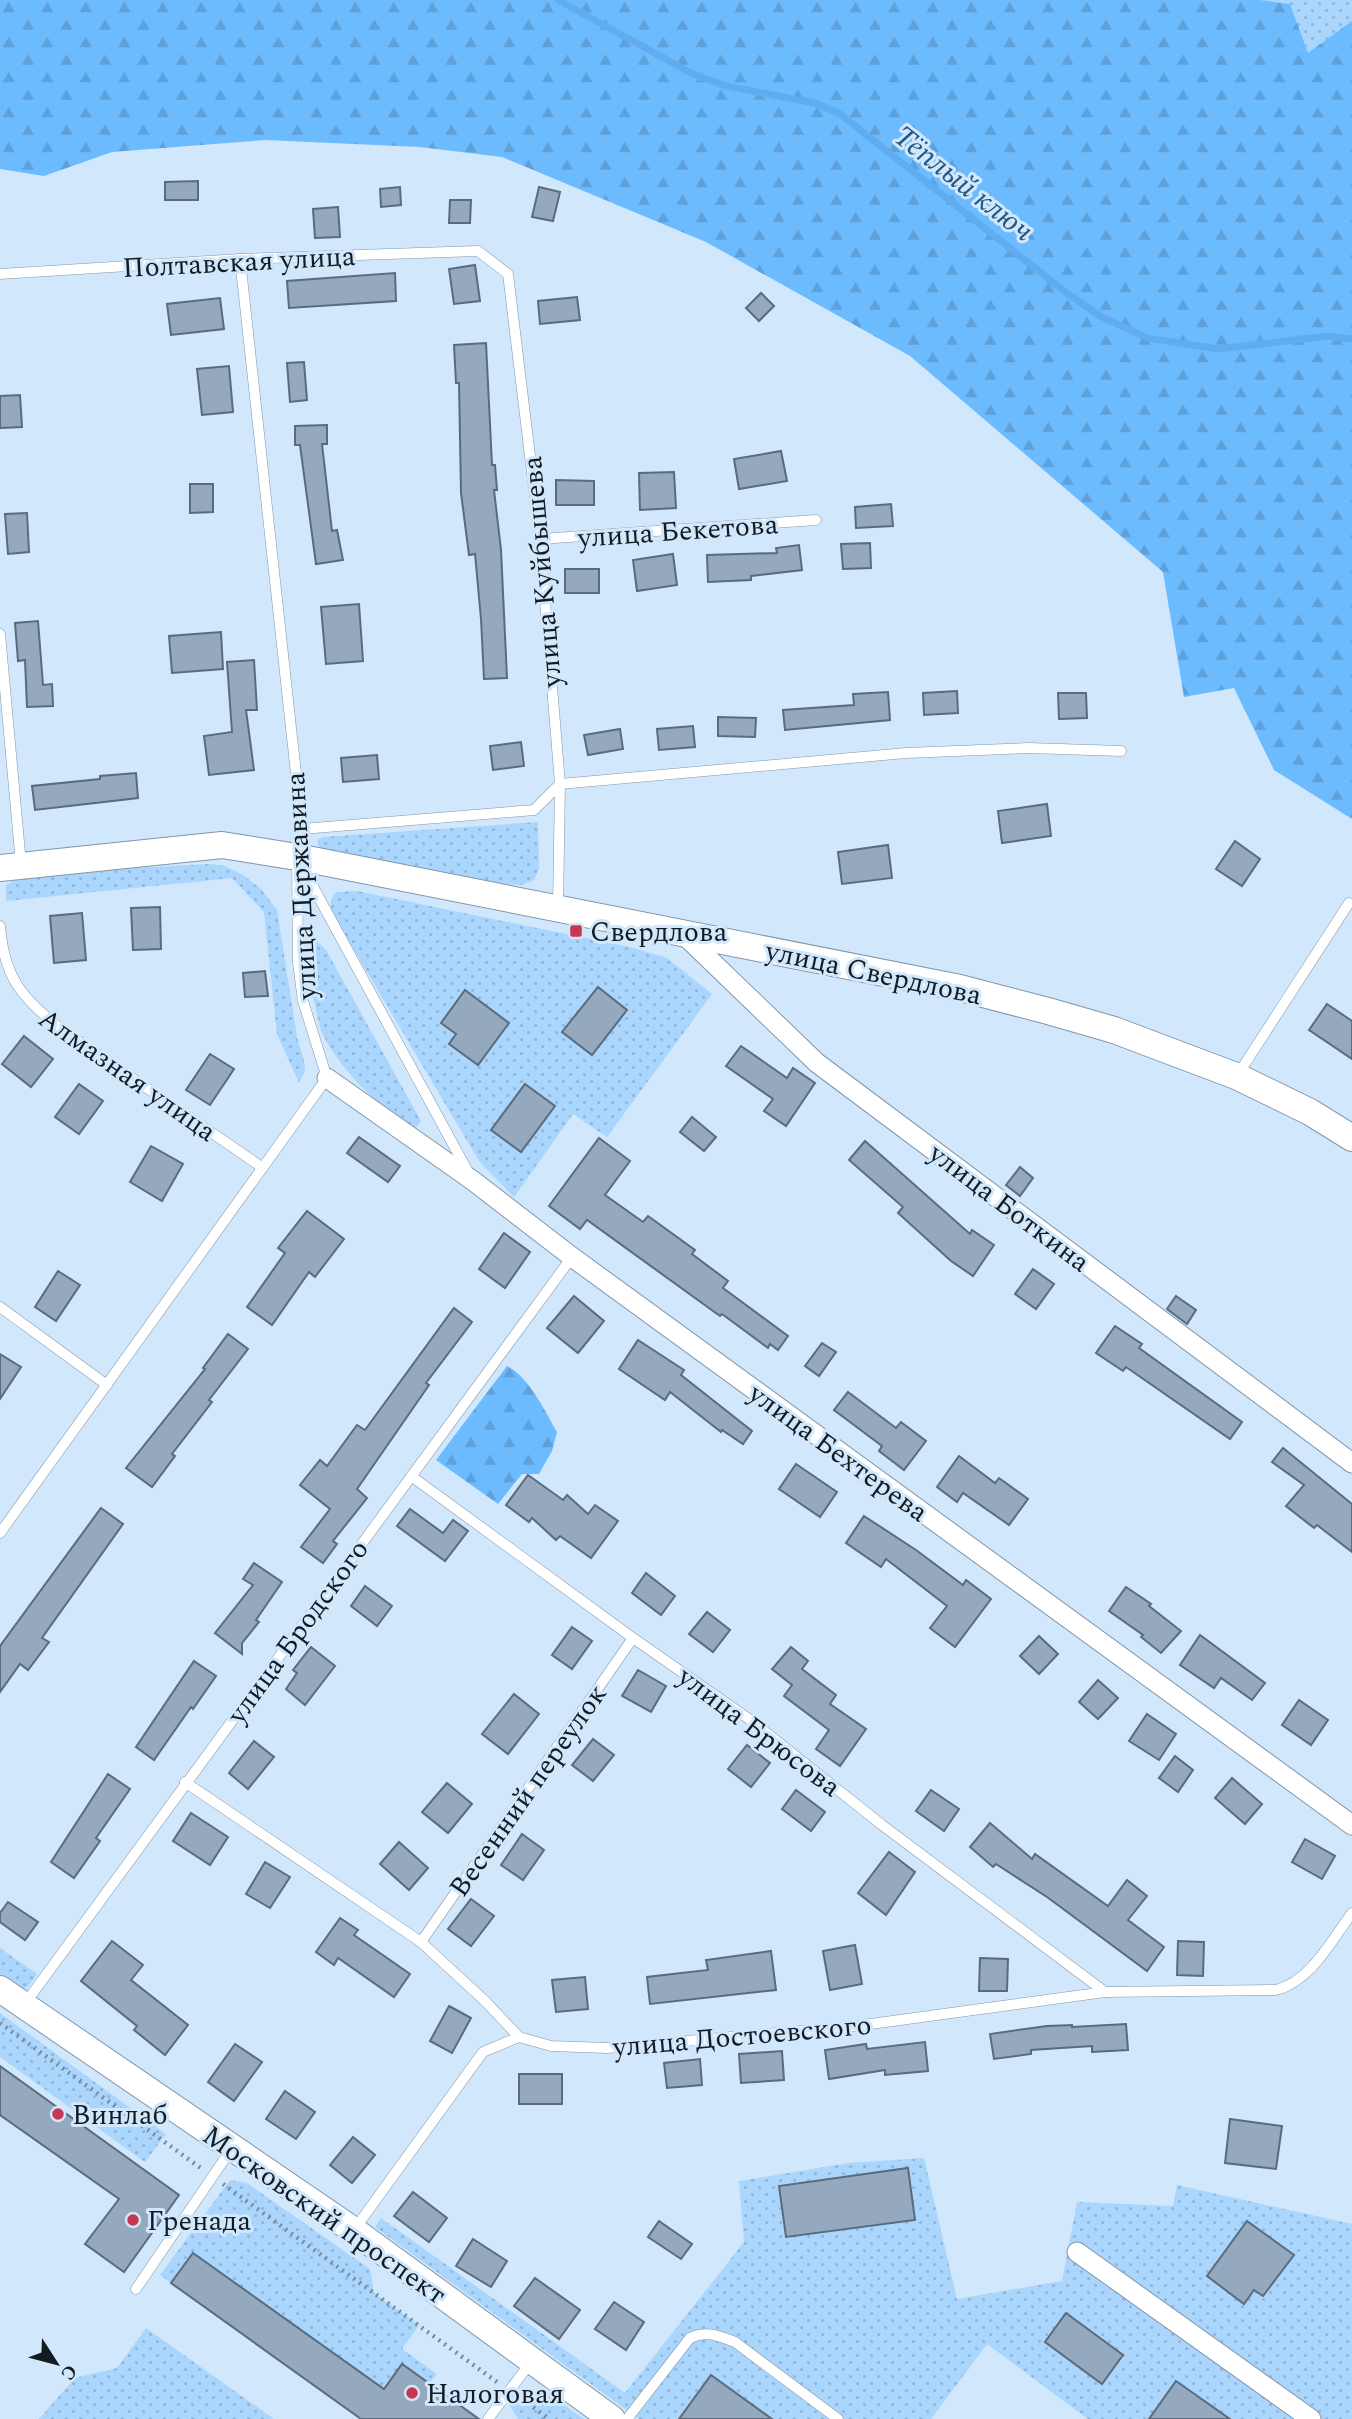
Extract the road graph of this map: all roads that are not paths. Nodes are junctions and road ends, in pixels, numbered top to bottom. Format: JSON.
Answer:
{"nodes":[{"id":1,"x":478,"y":251,"type":"joint"},
{"id":2,"x":240,"y":259,"type":"junction"},
{"id":3,"x":0,"y":274,"type":"edge"},
{"id":4,"x":816,"y":520,"type":"dead end"},
{"id":5,"x":540,"y":539,"type":"junction"},
{"id":6,"x":0,"y":634,"type":"edge"},
{"id":7,"x":1121,"y":751,"type":"dead end"},
{"id":8,"x":560,"y":784,"type":"junction"},
{"id":9,"x":302,"y":830,"type":"junction"},
{"id":10,"x":297,"y":857,"type":"junction"},
{"id":11,"x":11,"y":866,"type":"edge"},
{"id":12,"x":1349,"y":903,"type":"dead end"},
{"id":13,"x":558,"y":909,"type":"junction"},
{"id":14,"x":0,"y":926,"type":"edge"},
{"id":15,"x":682,"y":933,"type":"junction"},
{"id":16,"x":1237,"y":1076,"type":"junction"},
{"id":17,"x":327,"y":1078,"type":"junction"},
{"id":18,"x":1352,"y":1138,"type":"edge"},
{"id":19,"x":263,"y":1168,"type":"junction"},
{"id":20,"x":472,"y":1180,"type":"junction"},
{"id":21,"x":572,"y":1257,"type":"junction"},
{"id":22,"x":0,"y":1307,"type":"edge"},
{"id":23,"x":107,"y":1385,"type":"junction"},
{"id":24,"x":1352,"y":1463,"type":"edge"},
{"id":25,"x":411,"y":1476,"type":"junction"},
{"id":26,"x":0,"y":1532,"type":"edge"},
{"id":27,"x":633,"y":1638,"type":"junction"},
{"id":28,"x":185,"y":1782,"type":"junction"},
{"id":29,"x":1352,"y":1825,"type":"edge"},
{"id":30,"x":1352,"y":1913,"type":"edge"},
{"id":31,"x":421,"y":1942,"type":"junction"},
{"id":32,"x":0,"y":1989,"type":"edge"},
{"id":33,"x":1105,"y":1992,"type":"junction"},
{"id":34,"x":24,"y":2006,"type":"junction"},
{"id":35,"x":519,"y":2038,"type":"junction"},
{"id":36,"x":233,"y":2148,"type":"junction"},
{"id":37,"x":353,"y":2231,"type":"junction"},
{"id":38,"x":1077,"y":2252,"type":"dead end"},
{"id":39,"x":136,"y":2289,"type":"dead end"},
{"id":40,"x":531,"y":2361,"type":"junction"},
{"id":41,"x":488,"y":2419,"type":"edge"},
{"id":42,"x":612,"y":2419,"type":"edge"},
{"id":43,"x":627,"y":2419,"type":"edge"},
{"id":44,"x":838,"y":2419,"type":"edge"},
{"id":45,"x":1311,"y":2419,"type":"edge"}],
"edges":[{"from":1,"to":2,"type":"lane","name":"Полтавская улица"},
{"from":1,"to":5,"type":"lane","name":"улица Куйбышева"},
{"from":2,"to":3,"type":"lane","name":"Полтавская улица"},
{"from":2,"to":9,"type":"lane","name":"улица Державина"},
{"from":4,"to":5,"type":"lane","name":"улица Бекетова"},
{"from":5,"to":8,"type":"lane","name":"улица Куйбышева"},
{"from":6,"to":11,"type":"lane"},
{"from":7,"to":8,"type":"lane"},
{"from":8,"to":9,"type":"lane"},
{"from":8,"to":13,"type":"lane","name":"улица Куйбышева"},
{"from":9,"to":10,"type":"lane","name":"улица Державина"},
{"from":10,"to":11,"type":"street","name":"улица Свердлова"},
{"from":10,"to":13,"type":"street","name":"улица Свердлова"},
{"from":10,"to":17,"type":"lane","name":"улица Державина"},
{"from":10,"to":20,"type":"lane"},
{"from":12,"to":16,"type":"lane"},
{"from":13,"to":15,"type":"street","name":"улица Свердлова"},
{"from":14,"to":19,"type":"lane","name":"Алмазная улица"},
{"from":15,"to":16,"type":"street","name":"улица Свердлова"},
{"from":15,"to":24,"type":"street","name":"улица Боткина"},
{"from":16,"to":18,"type":"street","name":"улица Свердлова"},
{"from":17,"to":19,"type":"lane"},
{"from":17,"to":20,"type":"street","name":"улица Бехтерева"},
{"from":19,"to":23,"type":"lane"},
{"from":20,"to":21,"type":"street","name":"улица Бехтерева"},
{"from":21,"to":25,"type":"lane","name":"улица Бродского"},
{"from":21,"to":29,"type":"street","name":"улица Бехтерева"},
{"from":22,"to":23,"type":"lane"},
{"from":23,"to":26,"type":"lane"},
{"from":25,"to":27,"type":"lane","name":"улица Брюсова"},
{"from":25,"to":28,"type":"lane","name":"улица Бродского"},
{"from":27,"to":31,"type":"lane","name":"Весенний переулок"},
{"from":27,"to":33,"type":"lane","name":"улица Брюсова"},
{"from":28,"to":31,"type":"lane"},
{"from":28,"to":34,"type":"lane","name":"улица Бродского"},
{"from":30,"to":33,"type":"lane","name":"улица Достоевского"},
{"from":31,"to":35,"type":"lane"},
{"from":32,"to":34,"type":"street","name":"Московский проспект"},
{"from":33,"to":35,"type":"lane","name":"улица Достоевского"},
{"from":34,"to":36,"type":"street","name":"Московский проспект"},
{"from":35,"to":37,"type":"lane"},
{"from":36,"to":37,"type":"street","name":"Московский проспект"},
{"from":36,"to":39,"type":"lane"},
{"from":37,"to":40,"type":"street","name":"Московский проспект"},
{"from":38,"to":45,"type":"street"},
{"from":40,"to":41,"type":"lane"},
{"from":40,"to":42,"type":"street","name":"Московский проспект"},
{"from":43,"to":44,"type":"lane"}]}
